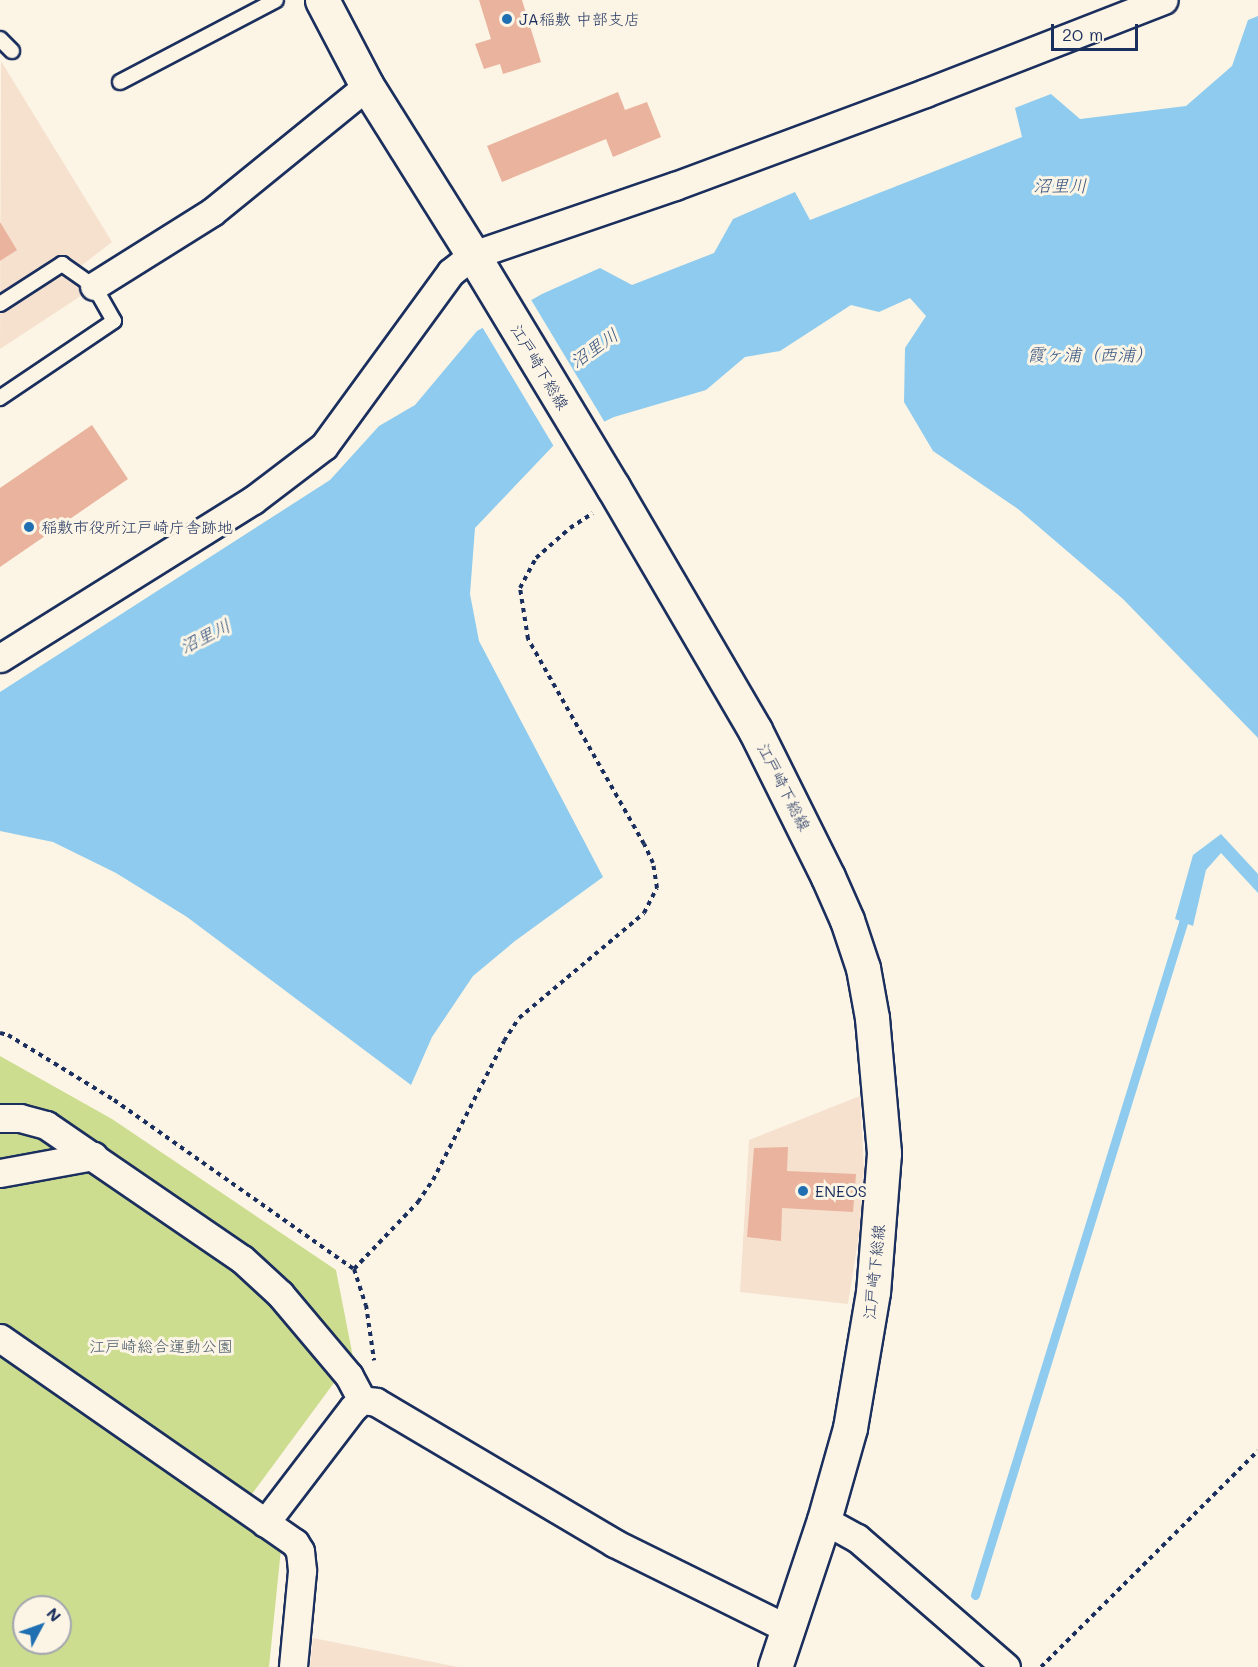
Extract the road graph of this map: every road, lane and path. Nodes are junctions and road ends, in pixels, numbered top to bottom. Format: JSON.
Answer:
{"nodes":[{"id":1,"x":276,"y":0,"type":"edge"},
{"id":2,"x":322,"y":0,"type":"edge"},
{"id":3,"x":1164,"y":0,"type":"edge"},
{"id":4,"x":0,"y":39,"type":"edge"},
{"id":5,"x":12,"y":51,"type":"dead end"},
{"id":6,"x":120,"y":82,"type":"dead end"},
{"id":7,"x":367,"y":86,"type":"junction"},
{"id":8,"x":479,"y":265,"type":"junction"},
{"id":9,"x":94,"y":286,"type":"junction"},
{"id":10,"x":0,"y":304,"type":"edge"},
{"id":11,"x":0,"y":398,"type":"edge"},
{"id":12,"x":616,"y":492,"type":"junction"},
{"id":13,"x":0,"y":658,"type":"edge"},
{"id":14,"x":0,"y":1034,"type":"edge"},
{"id":15,"x":0,"y":1118,"type":"edge"},
{"id":16,"x":93,"y":1156,"type":"junction"},
{"id":17,"x":0,"y":1173,"type":"edge"},
{"id":18,"x":354,"y":1269,"type":"junction"},
{"id":19,"x":0,"y":1338,"type":"edge"},
{"id":20,"x":369,"y":1401,"type":"junction"},
{"id":21,"x":1258,"y":1451,"type":"edge"},
{"id":22,"x":824,"y":1520,"type":"junction"},
{"id":23,"x":265,"y":1523,"type":"junction"},
{"id":24,"x":788,"y":1629,"type":"junction"},
{"id":25,"x":293,"y":1667,"type":"edge"},
{"id":26,"x":775,"y":1667,"type":"edge"},
{"id":27,"x":1006,"y":1667,"type":"edge"},
{"id":28,"x":1041,"y":1667,"type":"edge"}],
"edges":[{"from":1,"to":6,"type":"lane"},
{"from":2,"to":7,"type":"main road","name":"江戸崎下総線"},
{"from":3,"to":8,"type":"street"},
{"from":4,"to":5,"type":"lane"},
{"from":7,"to":8,"type":"main road","name":"江戸崎下総線"},
{"from":7,"to":9,"type":"street"},
{"from":8,"to":12,"type":"main road","name":"江戸崎下総線"},
{"from":8,"to":13,"type":"street"},
{"from":9,"to":10,"type":"lane"},
{"from":9,"to":11,"type":"lane"},
{"from":12,"to":18,"type":"path"},
{"from":12,"to":22,"type":"main road","name":"江戸崎下総線"},
{"from":14,"to":18,"type":"path"},
{"from":15,"to":16,"type":"street"},
{"from":16,"to":17,"type":"street"},
{"from":16,"to":20,"type":"street"},
{"from":18,"to":20,"type":"path"},
{"from":19,"to":23,"type":"street"},
{"from":20,"to":23,"type":"street"},
{"from":20,"to":24,"type":"street"},
{"from":21,"to":28,"type":"path"},
{"from":22,"to":24,"type":"main road","name":"江戸崎下総線"},
{"from":22,"to":27,"type":"street"},
{"from":23,"to":25,"type":"street"},
{"from":24,"to":26,"type":"main road","name":"江戸崎下総線"}]}
